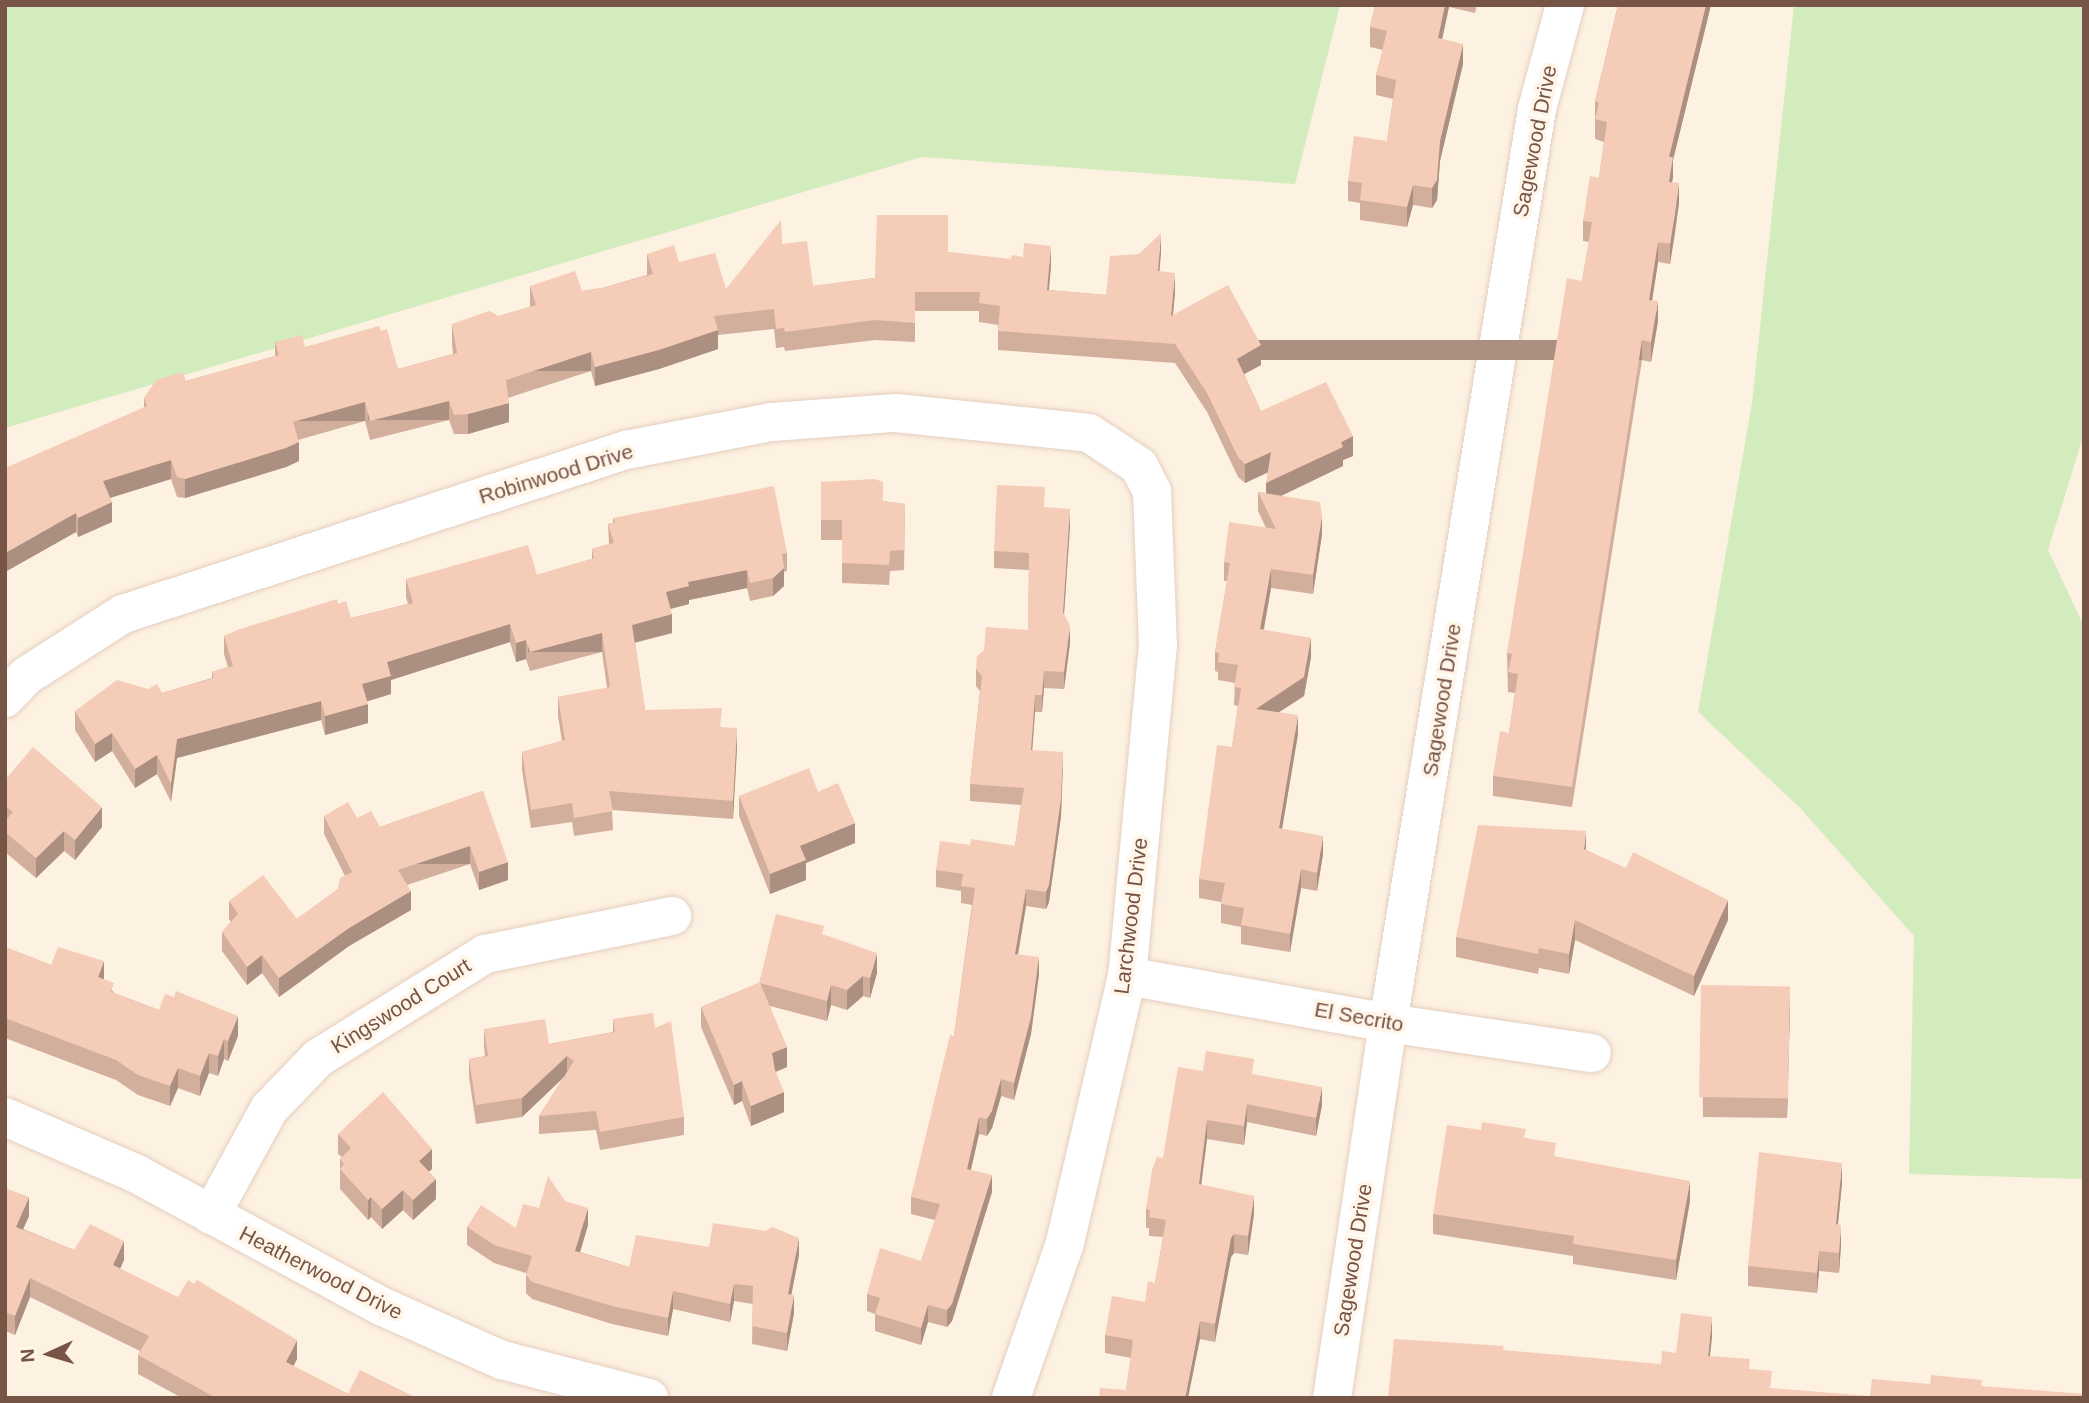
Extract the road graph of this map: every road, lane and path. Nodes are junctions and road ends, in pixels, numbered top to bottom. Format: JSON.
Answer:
{"nodes":[{"id":1,"x":1565,"y":5,"type":"edge"},
{"id":2,"x":1139,"y":466,"type":"joint"},
{"id":3,"x":5,"y":698,"type":"edge"},
{"id":4,"x":672,"y":916,"type":"dead end"},
{"id":5,"x":1127,"y":976,"type":"junction"},
{"id":6,"x":1388,"y":1023,"type":"junction"},
{"id":7,"x":1592,"y":1053,"type":"dead end"},
{"id":8,"x":5,"y":1117,"type":"edge"},
{"id":9,"x":211,"y":1215,"type":"junction"},
{"id":10,"x":649,"y":1398,"type":"edge"},
{"id":11,"x":1012,"y":1398,"type":"edge"},
{"id":12,"x":1332,"y":1398,"type":"edge"}],
"edges":[{"from":1,"to":6,"type":"street","name":"Sagewood Drive"},
{"from":2,"to":3,"type":"street","name":"Robinwood Drive"},
{"from":2,"to":5,"type":"street","name":"Larchwood Drive"},
{"from":4,"to":9,"type":"street","name":"Kingswood Court"},
{"from":5,"to":6,"type":"street","name":"El Secrito"},
{"from":5,"to":11,"type":"street","name":"Larchwood Drive"},
{"from":6,"to":7,"type":"street","name":"El Secrito"},
{"from":6,"to":12,"type":"street","name":"Sagewood Drive"},
{"from":8,"to":9,"type":"street","name":"Heatherwood Drive"},
{"from":9,"to":10,"type":"street","name":"Heatherwood Drive"}]}
